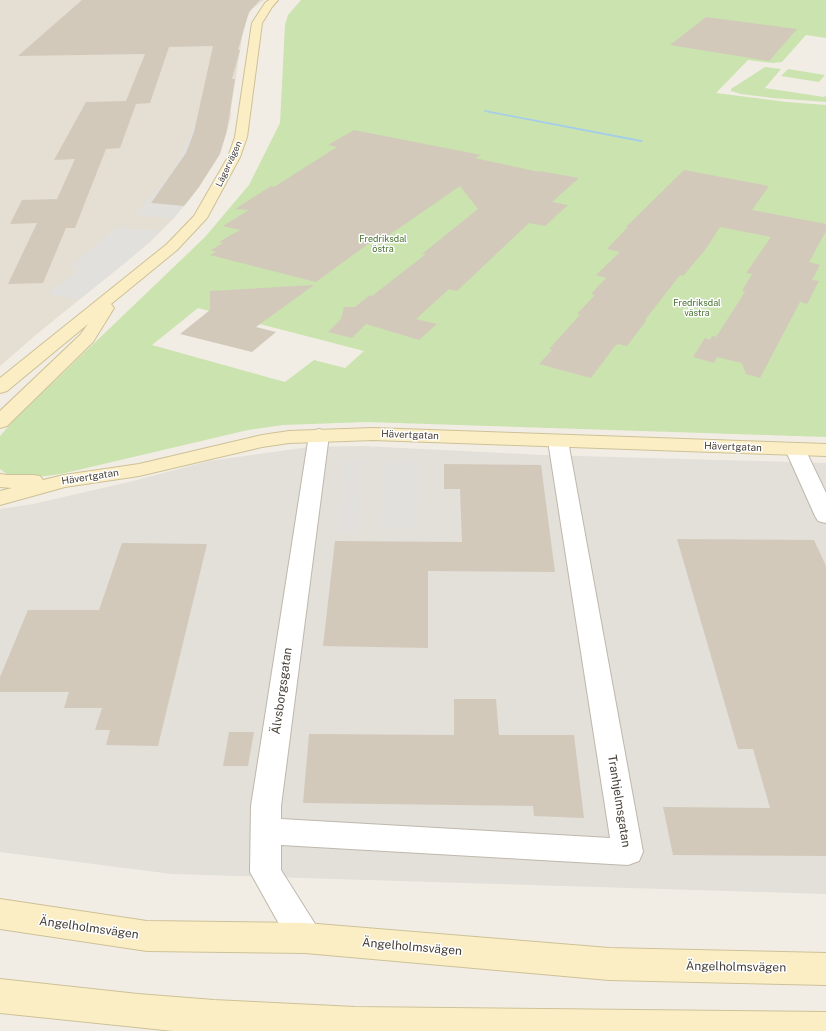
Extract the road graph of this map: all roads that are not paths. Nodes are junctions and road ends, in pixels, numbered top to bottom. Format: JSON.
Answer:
{"nodes":[{"id":1,"x":274,"y":0,"type":"edge"},
{"id":2,"x":116,"y":292,"type":"junction"},
{"id":3,"x":0,"y":387,"type":"edge"},
{"id":4,"x":0,"y":422,"type":"edge"},
{"id":5,"x":319,"y":435,"type":"junction"},
{"id":6,"x":558,"y":441,"type":"junction"},
{"id":7,"x":795,"y":449,"type":"junction"},
{"id":8,"x":826,"y":450,"type":"edge"},
{"id":9,"x":139,"y":470,"type":"junction"},
{"id":10,"x":0,"y":480,"type":"edge"},
{"id":11,"x":64,"y":481,"type":"junction"},
{"id":12,"x":0,"y":498,"type":"edge"},
{"id":13,"x":0,"y":505,"type":"edge"},
{"id":14,"x":826,"y":516,"type":"edge"},
{"id":15,"x":266,"y":830,"type":"junction"},
{"id":16,"x":0,"y":914,"type":"edge"},
{"id":17,"x":304,"y":938,"type":"junction"},
{"id":18,"x":826,"y":969,"type":"edge"},
{"id":19,"x":0,"y":996,"type":"edge"},
{"id":20,"x":826,"y":1030,"type":"edge"}],
"edges":[{"from":1,"to":2,"type":"street","name":"Lägervägen"},
{"from":2,"to":3,"type":"street","name":"Lägervägen"},
{"from":2,"to":4,"type":"street","name":"Lägervägen"},
{"from":5,"to":6,"type":"street","name":"Hävertgatan"},
{"from":5,"to":9,"type":"street","name":"Hävertgatan"},
{"from":5,"to":15,"type":"street","name":"Älvsborgsgatan"},
{"from":6,"to":7,"type":"street","name":"Hävertgatan"},
{"from":6,"to":15,"type":"street","name":"Tranhjelmsgatan"},
{"from":7,"to":8,"type":"street","name":"Hävertgatan"},
{"from":7,"to":14,"type":"street"},
{"from":9,"to":11,"type":"street","name":"Hävertgatan"},
{"from":9,"to":13,"type":"street"},
{"from":10,"to":11,"type":"street"},
{"from":11,"to":12,"type":"street","name":"Hävertgatan"},
{"from":15,"to":17,"type":"street","name":"Älvsborgsgatan"},
{"from":16,"to":17,"type":"street","name":"Ängelholmsvägen"},
{"from":17,"to":18,"type":"street","name":"Ängelholmsvägen"},
{"from":19,"to":20,"type":"street"}]}
